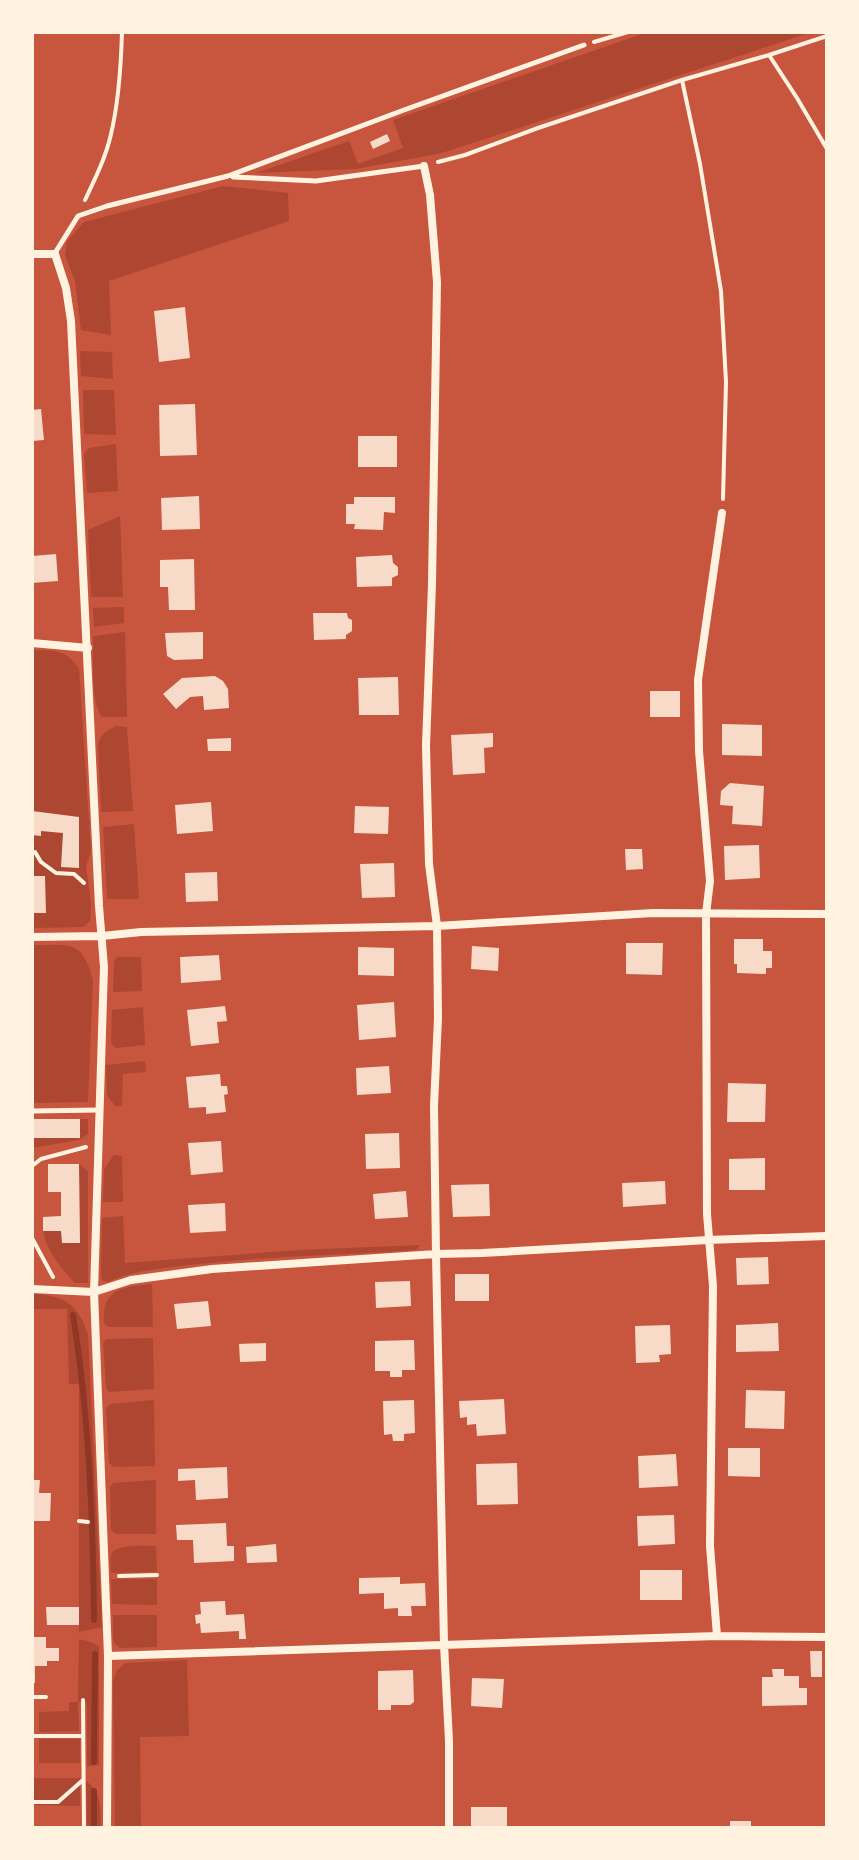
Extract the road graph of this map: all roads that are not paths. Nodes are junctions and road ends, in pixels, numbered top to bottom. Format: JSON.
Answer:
{"nodes":[{"id":1,"x":584,"y":45,"type":"road end"},
{"id":2,"x":424,"y":166,"type":"joint"},
{"id":3,"x":228,"y":176,"type":"junction"},
{"id":4,"x":32,"y":254,"type":"edge"},
{"id":5,"x":55,"y":254,"type":"junction"},
{"id":6,"x":722,"y":513,"type":"road end"},
{"id":7,"x":32,"y":643,"type":"edge"},
{"id":8,"x":88,"y":648,"type":"junction"},
{"id":9,"x":706,"y":914,"type":"junction"},
{"id":10,"x":827,"y":914,"type":"edge"},
{"id":11,"x":437,"y":926,"type":"junction"},
{"id":12,"x":102,"y":936,"type":"junction"},
{"id":13,"x":32,"y":937,"type":"edge"},
{"id":14,"x":100,"y":1110,"type":"junction"},
{"id":15,"x":32,"y":1111,"type":"edge"},
{"id":16,"x":827,"y":1236,"type":"edge"},
{"id":17,"x":708,"y":1240,"type":"junction"},
{"id":18,"x":436,"y":1254,"type":"junction"},
{"id":19,"x":32,"y":1289,"type":"edge"},
{"id":20,"x":94,"y":1292,"type":"junction"},
{"id":21,"x":717,"y":1636,"type":"junction"},
{"id":22,"x":827,"y":1637,"type":"edge"},
{"id":23,"x":444,"y":1644,"type":"junction"},
{"id":24,"x":108,"y":1656,"type":"junction"},
{"id":25,"x":107,"y":1828,"type":"edge"},
{"id":26,"x":449,"y":1828,"type":"edge"}],
"edges":[{"from":1,"to":3,"type":"lane"},
{"from":2,"to":3,"type":"lane"},
{"from":2,"to":11,"type":"street"},
{"from":3,"to":5,"type":"lane"},
{"from":4,"to":5,"type":"street"},
{"from":5,"to":8,"type":"street"},
{"from":6,"to":9,"type":"street"},
{"from":7,"to":8,"type":"street"},
{"from":8,"to":12,"type":"street"},
{"from":9,"to":10,"type":"street"},
{"from":9,"to":11,"type":"street"},
{"from":9,"to":17,"type":"street"},
{"from":11,"to":12,"type":"street"},
{"from":11,"to":18,"type":"street"},
{"from":12,"to":13,"type":"street"},
{"from":12,"to":14,"type":"street"},
{"from":14,"to":15,"type":"lane"},
{"from":14,"to":20,"type":"street"},
{"from":16,"to":17,"type":"street"},
{"from":17,"to":18,"type":"street"},
{"from":17,"to":21,"type":"street"},
{"from":18,"to":20,"type":"street"},
{"from":18,"to":23,"type":"street"},
{"from":19,"to":20,"type":"street"},
{"from":20,"to":24,"type":"street"},
{"from":21,"to":22,"type":"street"},
{"from":21,"to":23,"type":"street"},
{"from":23,"to":24,"type":"street"},
{"from":23,"to":26,"type":"street"},
{"from":24,"to":25,"type":"street"}]}
